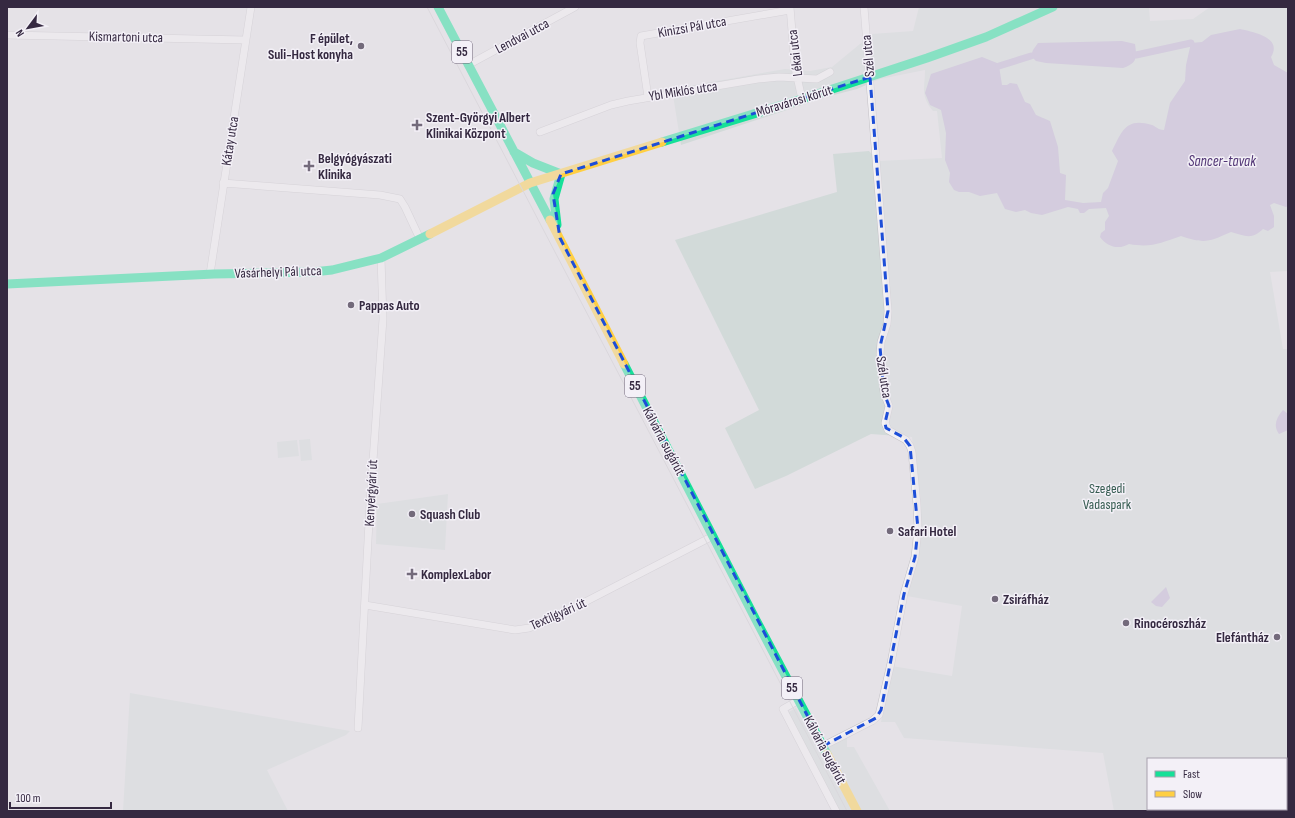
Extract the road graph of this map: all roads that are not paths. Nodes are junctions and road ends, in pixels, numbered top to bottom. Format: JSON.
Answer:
{"nodes":[{"id":1,"x":251,"y":7,"type":"edge"},
{"id":2,"x":438,"y":7,"type":"edge"},
{"id":3,"x":575,"y":7,"type":"edge"},
{"id":4,"x":864,"y":7,"type":"edge"},
{"id":5,"x":1053,"y":7,"type":"edge"},
{"id":6,"x":790,"y":8,"type":"edge"},
{"id":7,"x":7,"y":35,"type":"edge"},
{"id":8,"x":246,"y":40,"type":"junction"},
{"id":9,"x":468,"y":65,"type":"junction"},
{"id":10,"x":830,"y":72,"type":"dead end"},
{"id":11,"x":797,"y":77,"type":"junction"},
{"id":12,"x":870,"y":77,"type":"junction"},
{"id":13,"x":648,"y":97,"type":"junction"},
{"id":14,"x":802,"y":99,"type":"junction"},
{"id":15,"x":540,"y":132,"type":"dead end"},
{"id":16,"x":513,"y":151,"type":"junction"},
{"id":17,"x":561,"y":174,"type":"junction"},
{"id":18,"x":530,"y":183,"type":"junction"},
{"id":19,"x":223,"y":184,"type":"junction"},
{"id":20,"x":560,"y":238,"type":"junction"},
{"id":21,"x":420,"y":239,"type":"junction"},
{"id":22,"x":381,"y":258,"type":"junction"},
{"id":23,"x":210,"y":274,"type":"junction"},
{"id":24,"x":7,"y":284,"type":"edge"},
{"id":25,"x":713,"y":536,"type":"junction"},
{"id":26,"x":365,"y":605,"type":"junction"},
{"id":27,"x":799,"y":700,"type":"junction"},
{"id":28,"x":358,"y":728,"type":"dead end"},
{"id":29,"x":823,"y":746,"type":"junction"},
{"id":30,"x":836,"y":811,"type":"edge"},
{"id":31,"x":857,"y":811,"type":"edge"}],
"edges":[{"from":1,"to":8,"type":"street","name":"Kátay utca"},
{"from":2,"to":9,"type":"main road","name":"Kálvária sugárút","number":"55"},
{"from":3,"to":9,"type":"street","name":"Lendvai utca"},
{"from":4,"to":12,"type":"street","name":"Szél utca"},
{"from":5,"to":12,"type":"main road","name":"Móravárosi körút"},
{"from":6,"to":11,"type":"street","name":"Lékai utca"},
{"from":6,"to":13,"type":"street","name":"Kinizsi Pál utca"},
{"from":7,"to":8,"type":"street","name":"Kismartoni utca"},
{"from":8,"to":19,"type":"street","name":"Kátay utca"},
{"from":9,"to":16,"type":"main road","name":"Kálvária sugárút","number":"55"},
{"from":10,"to":11,"type":"street","name":"Ybl Miklós utca"},
{"from":11,"to":13,"type":"street","name":"Ybl Miklós utca"},
{"from":11,"to":14,"type":"street","name":"Lékai utca"},
{"from":12,"to":14,"type":"main road","name":"Móravárosi körút"},
{"from":12,"to":29,"type":"street","name":"Szél utca"},
{"from":13,"to":15,"type":"street","name":"Ybl Miklós utca"},
{"from":14,"to":17,"type":"main road","name":"Móravárosi körút"},
{"from":16,"to":17,"type":"main road"},
{"from":16,"to":18,"type":"main road","name":"Kálvária sugárút","number":"55"},
{"from":17,"to":18,"type":"main road","name":"Móravárosi körút"},
{"from":17,"to":20,"type":"main road"},
{"from":18,"to":20,"type":"main road","name":"Kálvária sugárút","number":"55"},
{"from":18,"to":21,"type":"main road","name":"Vásárhelyi Pál utca"},
{"from":19,"to":21,"type":"street"},
{"from":19,"to":23,"type":"street","name":"Kátay utca"},
{"from":20,"to":25,"type":"main road","name":"Kálvária sugárút","number":"55"},
{"from":21,"to":22,"type":"main road","name":"Vásárhelyi Pál utca"},
{"from":22,"to":23,"type":"main road","name":"Vásárhelyi Pál utca"},
{"from":22,"to":26,"type":"street","name":"Kenyérgyári út"},
{"from":23,"to":24,"type":"main road","name":"Vásárhelyi Pál utca"},
{"from":25,"to":26,"type":"street","name":"Textilgyári út"},
{"from":25,"to":27,"type":"main road","name":"Kálvária sugárút","number":"55"},
{"from":26,"to":28,"type":"street","name":"Kenyérgyári út"},
{"from":27,"to":29,"type":"main road","name":"Kálvária sugárút","number":"55"},
{"from":27,"to":30,"type":"street"},
{"from":29,"to":31,"type":"main road","name":"Kálvária sugárút","number":"55"}]}
